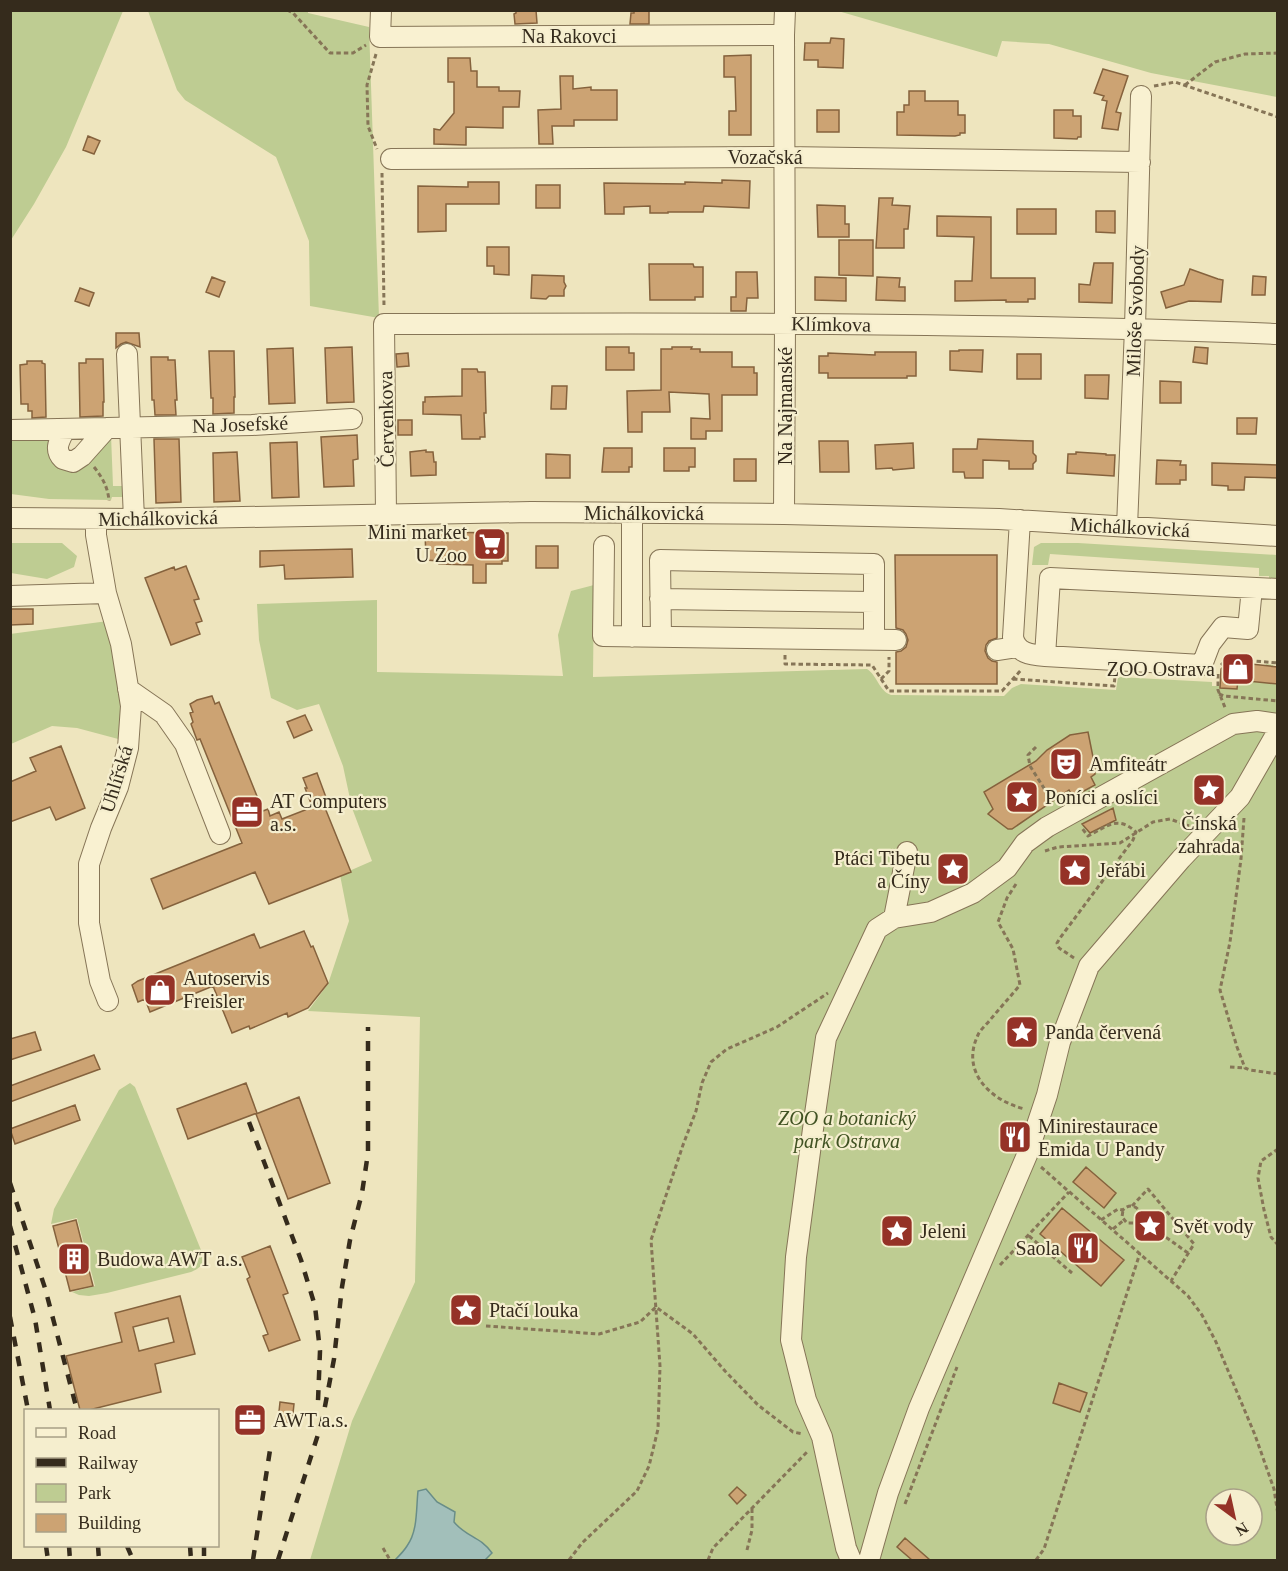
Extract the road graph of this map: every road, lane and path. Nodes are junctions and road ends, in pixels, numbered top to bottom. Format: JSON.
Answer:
{"nodes":[{"id":1,"x":286,"y":10,"type":"edge"},
{"id":2,"x":381,"y":10,"type":"edge"},
{"id":3,"x":786,"y":10,"type":"edge"},
{"id":4,"x":784,"y":35,"type":"junction"},
{"id":5,"x":380,"y":37,"type":"junction"},
{"id":6,"x":1278,"y":53,"type":"edge"},
{"id":7,"x":1185,"y":85,"type":"junction"},
{"id":8,"x":1141,"y":96,"type":"joint"},
{"id":9,"x":1278,"y":117,"type":"edge"},
{"id":10,"x":784,"y":157,"type":"junction"},
{"id":11,"x":384,"y":161,"type":"junction"},
{"id":12,"x":1140,"y":162,"type":"junction"},
{"id":13,"x":785,"y":323,"type":"junction"},
{"id":14,"x":384,"y":324,"type":"junction"},
{"id":15,"x":1135,"y":328,"type":"junction"},
{"id":16,"x":1278,"y":334,"type":"edge"},
{"id":17,"x":127,"y":354,"type":"dead end"},
{"id":18,"x":352,"y":419,"type":"dead end"},
{"id":19,"x":107,"y":428,"type":"junction"},
{"id":20,"x":129,"y":428,"type":"junction"},
{"id":21,"x":65,"y":429,"type":"junction"},
{"id":22,"x":10,"y":430,"type":"edge"},
{"id":23,"x":93,"y":466,"type":"dead end"},
{"id":24,"x":109,"y":503,"type":"dead end"},
{"id":25,"x":632,"y":513,"type":"junction"},
{"id":26,"x":386,"y":514,"type":"junction"},
{"id":27,"x":784,"y":514,"type":"junction"},
{"id":28,"x":10,"y":518,"type":"edge"},
{"id":29,"x":96,"y":519,"type":"junction"},
{"id":30,"x":134,"y":519,"type":"junction"},
{"id":31,"x":1020,"y":520,"type":"junction"},
{"id":32,"x":1127,"y":527,"type":"junction"},
{"id":33,"x":1278,"y":536,"type":"edge"},
{"id":34,"x":604,"y":546,"type":"dead end"},
{"id":35,"x":1252,"y":588,"type":"junction"},
{"id":36,"x":1278,"y":589,"type":"edge"},
{"id":37,"x":106,"y":593,"type":"junction"},
{"id":38,"x":10,"y":596,"type":"edge"},
{"id":39,"x":660,"y":598,"type":"junction"},
{"id":40,"x":874,"y":602,"type":"junction"},
{"id":41,"x":632,"y":637,"type":"junction"},
{"id":42,"x":661,"y":637,"type":"junction"},
{"id":43,"x":785,"y":638,"type":"junction"},
{"id":44,"x":874,"y":639,"type":"junction"},
{"id":45,"x":896,"y":640,"type":"dead end"},
{"id":46,"x":997,"y":650,"type":"dead end"},
{"id":47,"x":1021,"y":650,"type":"junction"},
{"id":48,"x":1045,"y":656,"type":"junction"},
{"id":49,"x":1278,"y":663,"type":"edge"},
{"id":50,"x":889,"y":664,"type":"dead end"},
{"id":51,"x":1115,"y":674,"type":"dead end"},
{"id":52,"x":881,"y":679,"type":"junction"},
{"id":53,"x":1013,"y":679,"type":"junction"},
{"id":54,"x":128,"y":689,"type":"junction"},
{"id":55,"x":1220,"y":694,"type":"junction"},
{"id":56,"x":1278,"y":701,"type":"edge"},
{"id":57,"x":1233,"y":724,"type":"junction"},
{"id":58,"x":1278,"y":724,"type":"edge"},
{"id":59,"x":1278,"y":731,"type":"edge"},
{"id":60,"x":1036,"y":747,"type":"dead end"},
{"id":61,"x":1240,"y":797,"type":"junction"},
{"id":62,"x":1067,"y":816,"type":"junction"},
{"id":63,"x":1136,"y":832,"type":"junction"},
{"id":64,"x":220,"y":834,"type":"dead end"},
{"id":65,"x":1202,"y":837,"type":"junction"},
{"id":66,"x":907,"y":852,"type":"dead end"},
{"id":67,"x":1036,"y":854,"type":"dead end"},
{"id":68,"x":1019,"y":880,"type":"dead end"},
{"id":69,"x":894,"y":918,"type":"junction"},
{"id":70,"x":1089,"y":966,"type":"junction"},
{"id":71,"x":853,"y":979,"type":"junction"},
{"id":72,"x":108,"y":1001,"type":"dead end"},
{"id":73,"x":1230,"y":1067,"type":"dead end"},
{"id":74,"x":1245,"y":1068,"type":"junction"},
{"id":75,"x":1278,"y":1074,"type":"edge"},
{"id":76,"x":1041,"y":1113,"type":"junction"},
{"id":77,"x":1278,"y":1149,"type":"edge"},
{"id":78,"x":1027,"y":1155,"type":"junction"},
{"id":79,"x":1069,"y":1192,"type":"junction"},
{"id":80,"x":1132,"y":1206,"type":"junction"},
{"id":81,"x":1123,"y":1210,"type":"junction"},
{"id":82,"x":1139,"y":1219,"type":"junction"},
{"id":83,"x":1101,"y":1220,"type":"junction"},
{"id":84,"x":1124,"y":1220,"type":"junction"},
{"id":85,"x":1113,"y":1229,"type":"junction"},
{"id":86,"x":1160,"y":1233,"type":"junction"},
{"id":87,"x":1029,"y":1236,"type":"junction"},
{"id":88,"x":1278,"y":1245,"type":"edge"},
{"id":89,"x":1140,"y":1253,"type":"junction"},
{"id":90,"x":1189,"y":1253,"type":"junction"},
{"id":91,"x":995,"y":1270,"type":"dead end"},
{"id":92,"x":1072,"y":1274,"type":"dead end"},
{"id":93,"x":1171,"y":1281,"type":"junction"},
{"id":94,"x":656,"y":1307,"type":"junction"},
{"id":95,"x":486,"y":1326,"type":"dead end"},
{"id":96,"x":961,"y":1358,"type":"dead end"},
{"id":97,"x":822,"y":1437,"type":"junction"},
{"id":98,"x":752,"y":1508,"type":"junction"},
{"id":99,"x":883,"y":1509,"type":"junction"},
{"id":100,"x":1278,"y":1515,"type":"edge"},
{"id":101,"x":383,"y":1548,"type":"dead end"},
{"id":102,"x":747,"y":1550,"type":"dead end"},
{"id":103,"x":390,"y":1560,"type":"edge"},
{"id":104,"x":569,"y":1560,"type":"edge"},
{"id":105,"x":708,"y":1560,"type":"edge"},
{"id":106,"x":851,"y":1560,"type":"edge"},
{"id":107,"x":869,"y":1560,"type":"edge"},
{"id":108,"x":1036,"y":1560,"type":"edge"}],
"edges":[{"from":1,"to":5,"type":"path"},
{"from":2,"to":5,"type":"street"},
{"from":3,"to":4,"type":"street","name":"Na Najmanské"},
{"from":4,"to":5,"type":"street","name":"Na Rakovci"},
{"from":4,"to":10,"type":"street","name":"Na Najmanské"},
{"from":5,"to":11,"type":"path"},
{"from":6,"to":7,"type":"path"},
{"from":7,"to":8,"type":"path"},
{"from":7,"to":9,"type":"path"},
{"from":8,"to":12,"type":"street","name":"Miloše Svobody"},
{"from":10,"to":11,"type":"street","name":"Vozačská"},
{"from":10,"to":12,"type":"street","name":"Vozačská"},
{"from":10,"to":13,"type":"street","name":"Na Najmanské"},
{"from":11,"to":14,"type":"path"},
{"from":12,"to":15,"type":"street","name":"Miloše Svobody"},
{"from":13,"to":14,"type":"street","name":"Klímkova"},
{"from":13,"to":15,"type":"street","name":"Klímkova"},
{"from":13,"to":27,"type":"street","name":"Na Najmanské"},
{"from":14,"to":26,"type":"street","name":"Červenkova"},
{"from":15,"to":16,"type":"street","name":"Klímkova"},
{"from":15,"to":32,"type":"street","name":"Miloše Svobody"},
{"from":17,"to":20,"type":"street"},
{"from":18,"to":20,"type":"street","name":"Na Josefské"},
{"from":19,"to":20,"type":"street","name":"Na Josefské"},
{"from":19,"to":21,"type":"street","name":"Na Josefské"},
{"from":19,"to":21,"type":"street"},
{"from":20,"to":30,"type":"street"},
{"from":21,"to":22,"type":"street","name":"Na Josefské"},
{"from":23,"to":24,"type":"path"},
{"from":25,"to":26,"type":"street","name":"Michálkovická"},
{"from":25,"to":27,"type":"street","name":"Michálkovická"},
{"from":25,"to":41,"type":"street"},
{"from":26,"to":30,"type":"street","name":"Michálkovická"},
{"from":27,"to":31,"type":"street","name":"Michálkovická"},
{"from":28,"to":29,"type":"street","name":"Michálkovická"},
{"from":29,"to":30,"type":"street","name":"Michálkovická"},
{"from":29,"to":37,"type":"street","name":"Uhlířská"},
{"from":31,"to":32,"type":"street","name":"Michálkovická"},
{"from":31,"to":47,"type":"street"},
{"from":32,"to":33,"type":"street","name":"Michálkovická"},
{"from":34,"to":41,"type":"street"},
{"from":35,"to":36,"type":"street"},
{"from":35,"to":48,"type":"street"},
{"from":35,"to":48,"type":"street"},
{"from":37,"to":38,"type":"street"},
{"from":37,"to":54,"type":"street","name":"Uhlířská"},
{"from":39,"to":40,"type":"street"},
{"from":39,"to":40,"type":"street"},
{"from":39,"to":42,"type":"street"},
{"from":40,"to":44,"type":"street"},
{"from":41,"to":42,"type":"street"},
{"from":42,"to":43,"type":"street"},
{"from":43,"to":44,"type":"street"},
{"from":43,"to":52,"type":"path"},
{"from":44,"to":45,"type":"street"},
{"from":46,"to":47,"type":"street"},
{"from":47,"to":48,"type":"street"},
{"from":47,"to":53,"type":"path"},
{"from":49,"to":55,"type":"path"},
{"from":50,"to":52,"type":"path"},
{"from":51,"to":53,"type":"path"},
{"from":52,"to":53,"type":"path"},
{"from":54,"to":64,"type":"street"},
{"from":54,"to":72,"type":"street","name":"Uhlířská"},
{"from":55,"to":56,"type":"path"},
{"from":55,"to":57,"type":"path"},
{"from":57,"to":58,"type":"street"},
{"from":57,"to":62,"type":"street"},
{"from":59,"to":61,"type":"street"},
{"from":60,"to":62,"type":"path"},
{"from":61,"to":65,"type":"street"},
{"from":61,"to":74,"type":"path"},
{"from":62,"to":63,"type":"path"},
{"from":62,"to":69,"type":"street"},
{"from":63,"to":65,"type":"path"},
{"from":63,"to":67,"type":"path"},
{"from":63,"to":70,"type":"path"},
{"from":65,"to":70,"type":"street"},
{"from":66,"to":69,"type":"street"},
{"from":68,"to":76,"type":"path"},
{"from":69,"to":71,"type":"street"},
{"from":70,"to":76,"type":"street"},
{"from":71,"to":94,"type":"path"},
{"from":71,"to":97,"type":"street"},
{"from":73,"to":74,"type":"path"},
{"from":74,"to":75,"type":"path"},
{"from":76,"to":78,"type":"street"},
{"from":77,"to":88,"type":"path"},
{"from":78,"to":79,"type":"path"},
{"from":78,"to":99,"type":"street"},
{"from":79,"to":83,"type":"path"},
{"from":79,"to":87,"type":"path"},
{"from":80,"to":81,"type":"path"},
{"from":80,"to":82,"type":"path"},
{"from":80,"to":90,"type":"path"},
{"from":81,"to":83,"type":"path"},
{"from":81,"to":84,"type":"path"},
{"from":82,"to":84,"type":"path"},
{"from":82,"to":86,"type":"path"},
{"from":82,"to":86,"type":"path"},
{"from":83,"to":85,"type":"path"},
{"from":84,"to":85,"type":"path"},
{"from":85,"to":89,"type":"path"},
{"from":86,"to":90,"type":"path"},
{"from":87,"to":91,"type":"path"},
{"from":87,"to":92,"type":"path"},
{"from":89,"to":93,"type":"path"},
{"from":89,"to":108,"type":"path"},
{"from":90,"to":93,"type":"path"},
{"from":93,"to":100,"type":"path"},
{"from":94,"to":95,"type":"path"},
{"from":94,"to":97,"type":"path"},
{"from":94,"to":104,"type":"path"},
{"from":96,"to":99,"type":"path"},
{"from":97,"to":98,"type":"path"},
{"from":97,"to":106,"type":"street"},
{"from":98,"to":102,"type":"path"},
{"from":98,"to":105,"type":"path"},
{"from":99,"to":107,"type":"street"},
{"from":101,"to":103,"type":"path"}]}
